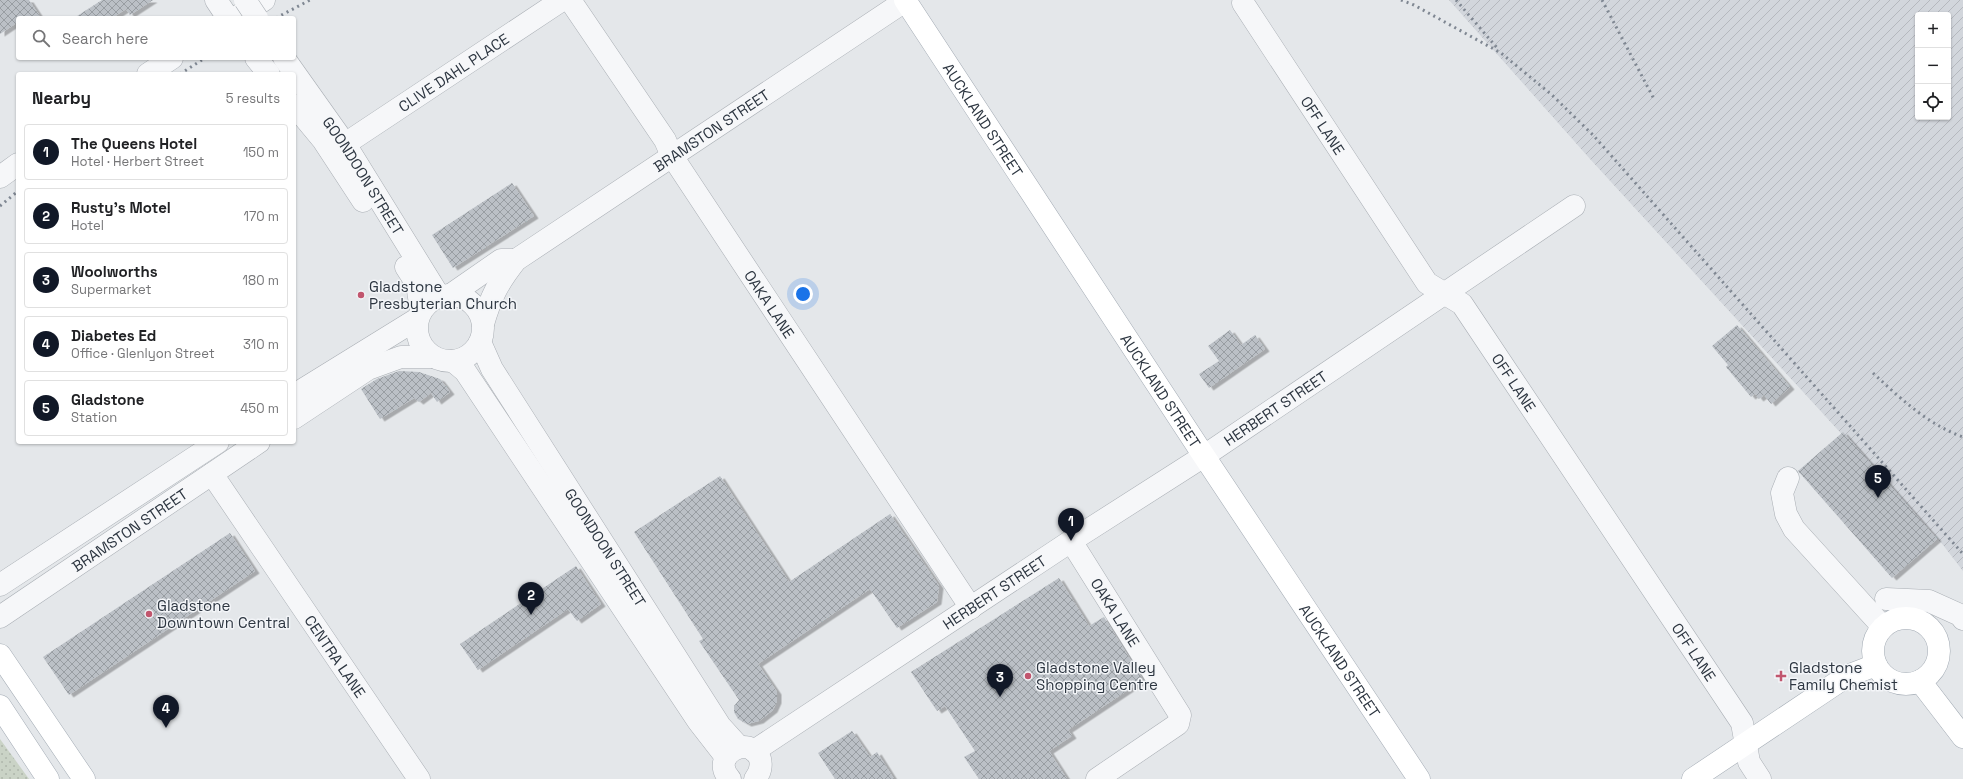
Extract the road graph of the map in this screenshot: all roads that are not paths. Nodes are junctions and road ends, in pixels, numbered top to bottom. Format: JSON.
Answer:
{"nodes":[{"id":1,"x":216,"y":0,"type":"edge"},
{"id":2,"x":245,"y":0,"type":"edge"},
{"id":3,"x":264,"y":0,"type":"edge"},
{"id":4,"x":562,"y":0,"type":"edge"},
{"id":5,"x":570,"y":0,"type":"edge"},
{"id":6,"x":905,"y":0,"type":"edge"},
{"id":7,"x":1243,"y":3,"type":"dead end"},
{"id":8,"x":227,"y":16,"type":"edge"},
{"id":9,"x":238,"y":16,"type":"edge"},
{"id":10,"x":256,"y":16,"type":"edge"},
{"id":11,"x":169,"y":60,"type":"edge"},
{"id":12,"x":258,"y":60,"type":"edge"},
{"id":13,"x":285,"y":60,"type":"edge"},
{"id":14,"x":151,"y":72,"type":"edge"},
{"id":15,"x":267,"y":72,"type":"edge"},
{"id":16,"x":294,"y":72,"type":"edge"},
{"id":17,"x":296,"y":75,"type":"edge"},
{"id":18,"x":296,"y":108,"type":"edge"},
{"id":19,"x":345,"y":144,"type":"junction"},
{"id":20,"x":672,"y":156,"type":"junction"},
{"id":21,"x":16,"y":165,"type":"edge"},
{"id":22,"x":0,"y":177,"type":"edge"},
{"id":23,"x":1574,"y":206,"type":"dead end"},
{"id":24,"x":516,"y":260,"type":"junction"},
{"id":25,"x":1446,"y":293,"type":"junction"},
{"id":26,"x":445,"y":295,"type":"junction"},
{"id":27,"x":419,"y":314,"type":"junction"},
{"id":28,"x":482,"y":333,"type":"junction"},
{"id":29,"x":443,"y":359,"type":"junction"},
{"id":30,"x":296,"y":394,"type":"edge"},
{"id":31,"x":296,"y":417,"type":"edge"},
{"id":32,"x":211,"y":444,"type":"edge"},
{"id":33,"x":256,"y":444,"type":"edge"},
{"id":34,"x":1204,"y":456,"type":"junction"},
{"id":35,"x":212,"y":474,"type":"junction"},
{"id":36,"x":1788,"y":478,"type":"dead end"},
{"id":37,"x":1071,"y":541,"type":"junction"},
{"id":38,"x":0,"y":585,"type":"edge"},
{"id":39,"x":1886,"y":598,"type":"dead end"},
{"id":40,"x":971,"y":608,"type":"junction"},
{"id":41,"x":0,"y":617,"type":"edge"},
{"id":42,"x":1963,"y":619,"type":"edge"},
{"id":43,"x":1882,"y":627,"type":"junction"},
{"id":44,"x":0,"y":655,"type":"edge"},
{"id":45,"x":1876,"y":665,"type":"junction"},
{"id":46,"x":1920,"y":681,"type":"junction"},
{"id":47,"x":0,"y":706,"type":"edge"},
{"id":48,"x":7,"y":723,"type":"edge"},
{"id":49,"x":1963,"y":737,"type":"edge"},
{"id":50,"x":1745,"y":743,"type":"junction"},
{"id":51,"x":743,"y":769,"type":"edge"},
{"id":52,"x":48,"y":779,"type":"edge"},
{"id":53,"x":84,"y":779,"type":"edge"},
{"id":54,"x":419,"y":779,"type":"edge"},
{"id":55,"x":1097,"y":779,"type":"edge"},
{"id":56,"x":1419,"y":779,"type":"edge"},
{"id":57,"x":1693,"y":779,"type":"edge"},
{"id":58,"x":1760,"y":779,"type":"edge"}],
"edges":[{"from":1,"to":8,"type":"street"},
{"from":2,"to":10,"type":"street","bridge":true},
{"from":3,"to":9,"type":"street"},
{"from":4,"to":19,"type":"street","name":"CLIVE DAHL PLACE"},
{"from":5,"to":20,"type":"street","name":"OAKA LANE"},
{"from":6,"to":20,"type":"street","name":"BRAMSTON STREET"},
{"from":6,"to":34,"type":"main road","name":"AUCKLAND STREET"},
{"from":7,"to":25,"type":"street","name":"OFF LANE"},
{"from":11,"to":14,"type":"street"},
{"from":12,"to":15,"type":"street"},
{"from":13,"to":16,"type":"street","name":"GOONDOON STREET"},
{"from":17,"to":19,"type":"street","name":"GOONDOON STREET"},
{"from":18,"to":27,"type":"street","name":"GOONDOON STREET"},
{"from":19,"to":26,"type":"street","name":"GOONDOON STREET"},
{"from":20,"to":24,"type":"street","name":"BRAMSTON STREET"},
{"from":20,"to":40,"type":"street","name":"OAKA LANE"},
{"from":21,"to":22,"type":"street"},
{"from":23,"to":25,"type":"street","name":"HERBERT STREET"},
{"from":24,"to":26,"type":"street","name":"BRAMSTON STREET"},
{"from":24,"to":28,"type":"street","name":"BRAMSTON STREET"},
{"from":25,"to":34,"type":"street","name":"HERBERT STREET"},
{"from":25,"to":50,"type":"street","name":"OFF LANE"},
{"from":26,"to":27,"type":"street"},
{"from":26,"to":28,"type":"street"},
{"from":27,"to":29,"type":"street"},
{"from":27,"to":30,"type":"street"},
{"from":28,"to":29,"type":"street"},
{"from":28,"to":51,"type":"street","name":"GOONDOON STREET"},
{"from":29,"to":31,"type":"street"},
{"from":29,"to":51,"type":"street","name":"GOONDOON STREET"},
{"from":32,"to":38,"type":"street","name":"BRAMSTON STREET"},
{"from":33,"to":35,"type":"street","name":"BRAMSTON STREET"},
{"from":34,"to":37,"type":"street","name":"HERBERT STREET"},
{"from":34,"to":56,"type":"main road","name":"AUCKLAND STREET"},
{"from":35,"to":41,"type":"street","name":"BRAMSTON STREET"},
{"from":35,"to":54,"type":"street","name":"CENTRA LANE"},
{"from":36,"to":43,"type":"street"},
{"from":37,"to":40,"type":"street","name":"HERBERT STREET"},
{"from":37,"to":55,"type":"street","name":"OAKA LANE"},
{"from":39,"to":42,"type":"street"},
{"from":40,"to":51,"type":"street","name":"HERBERT STREET"},
{"from":43,"to":45,"type":"main road"},
{"from":43,"to":46,"type":"main road"},
{"from":44,"to":53,"type":"main road"},
{"from":45,"to":46,"type":"main road"},
{"from":45,"to":50,"type":"main road"},
{"from":46,"to":49,"type":"main road"},
{"from":47,"to":48,"type":"main road"},
{"from":48,"to":52,"type":"main road"},
{"from":50,"to":57,"type":"main road"},
{"from":50,"to":58,"type":"street","name":"OFF LANE"}]}
